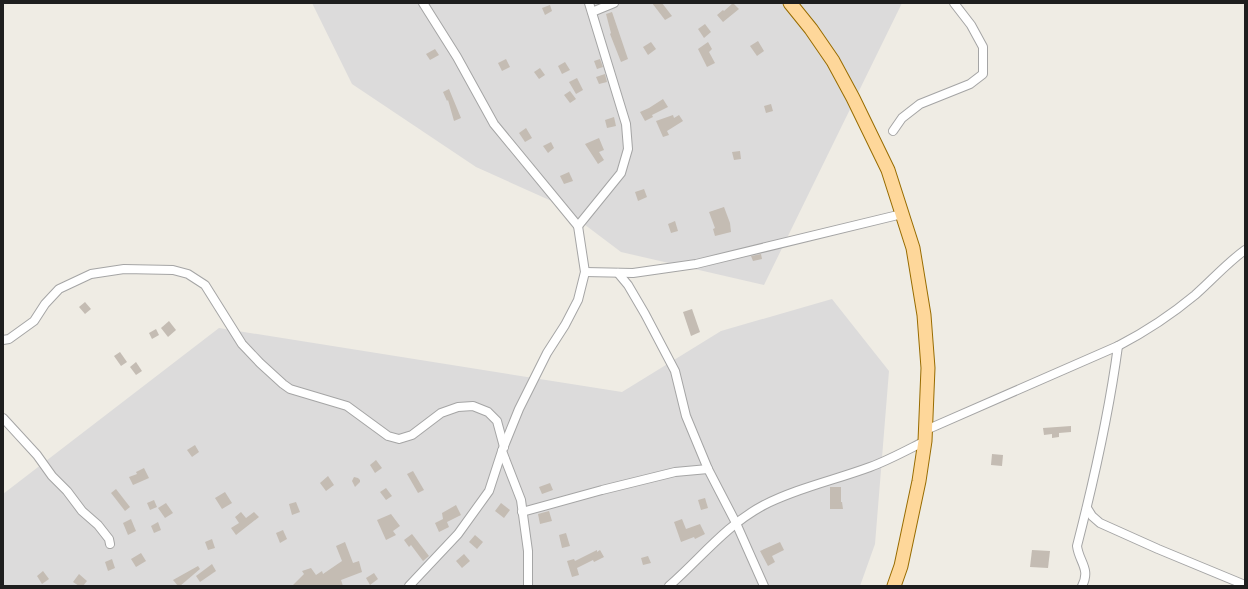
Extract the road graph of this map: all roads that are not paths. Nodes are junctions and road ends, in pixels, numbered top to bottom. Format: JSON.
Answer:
{"nodes":[{"id":1,"x":422,"y":3,"type":"edge"},
{"id":2,"x":589,"y":3,"type":"edge"},
{"id":3,"x":614,"y":3,"type":"edge"},
{"id":4,"x":790,"y":3,"type":"edge"},
{"id":5,"x":954,"y":3,"type":"edge"},
{"id":6,"x":592,"y":12,"type":"junction"},
{"id":7,"x":893,"y":131,"type":"dead end"},
{"id":8,"x":902,"y":214,"type":"junction"},
{"id":9,"x":578,"y":226,"type":"junction"},
{"id":10,"x":1245,"y":250,"type":"edge"},
{"id":11,"x":585,"y":272,"type":"junction"},
{"id":12,"x":618,"y":273,"type":"junction"},
{"id":13,"x":3,"y":340,"type":"edge"},
{"id":14,"x":1118,"y":346,"type":"junction"},
{"id":15,"x":3,"y":418,"type":"edge"},
{"id":16,"x":925,"y":436,"type":"junction"},
{"id":17,"x":503,"y":449,"type":"junction"},
{"id":18,"x":708,"y":469,"type":"junction"},
{"id":19,"x":1087,"y":508,"type":"junction"},
{"id":20,"x":522,"y":512,"type":"junction"},
{"id":21,"x":736,"y":523,"type":"junction"},
{"id":22,"x":110,"y":544,"type":"dead end"},
{"id":23,"x":411,"y":585,"type":"edge"},
{"id":24,"x":1245,"y":585,"type":"edge"},
{"id":25,"x":528,"y":586,"type":"edge"},
{"id":26,"x":668,"y":586,"type":"edge"},
{"id":27,"x":764,"y":586,"type":"edge"},
{"id":28,"x":894,"y":586,"type":"edge"},
{"id":29,"x":1082,"y":586,"type":"edge"}],
"edges":[{"from":1,"to":9,"type":"street"},
{"from":2,"to":6,"type":"street"},
{"from":3,"to":6,"type":"street"},
{"from":4,"to":8,"type":"main road"},
{"from":5,"to":7,"type":"street"},
{"from":6,"to":9,"type":"street"},
{"from":8,"to":12,"type":"street"},
{"from":8,"to":16,"type":"main road"},
{"from":9,"to":11,"type":"street"},
{"from":10,"to":14,"type":"street"},
{"from":11,"to":12,"type":"street"},
{"from":11,"to":17,"type":"street"},
{"from":12,"to":18,"type":"street"},
{"from":13,"to":17,"type":"street"},
{"from":14,"to":16,"type":"street"},
{"from":14,"to":19,"type":"street"},
{"from":15,"to":22,"type":"street"},
{"from":16,"to":21,"type":"street"},
{"from":16,"to":28,"type":"main road"},
{"from":17,"to":20,"type":"street"},
{"from":17,"to":23,"type":"street"},
{"from":18,"to":20,"type":"street"},
{"from":18,"to":21,"type":"street"},
{"from":19,"to":24,"type":"street"},
{"from":19,"to":29,"type":"street"},
{"from":20,"to":25,"type":"street"},
{"from":21,"to":26,"type":"street"},
{"from":21,"to":27,"type":"street"}]}
